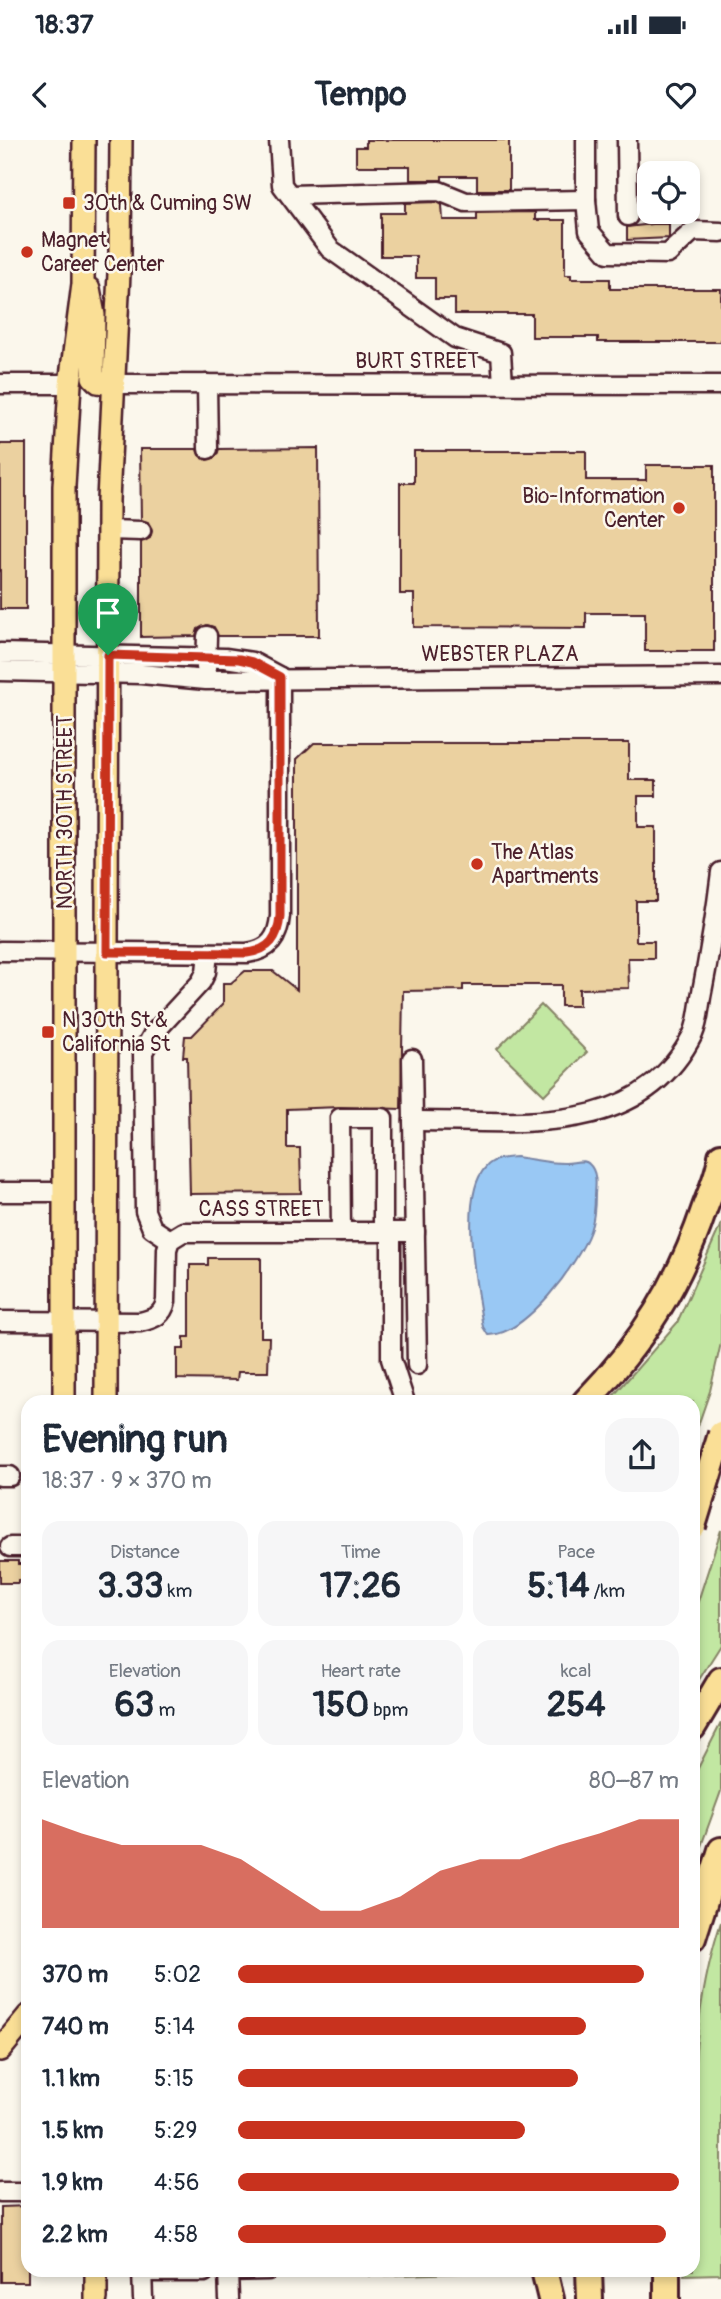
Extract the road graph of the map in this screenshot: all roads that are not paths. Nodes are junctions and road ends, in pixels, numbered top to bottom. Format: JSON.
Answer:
{"nodes":[{"id":1,"x":84,"y":140,"type":"edge"},
{"id":2,"x":121,"y":140,"type":"edge"},
{"id":3,"x":279,"y":140,"type":"edge"},
{"id":4,"x":586,"y":140,"type":"edge"},
{"id":5,"x":628,"y":140,"type":"edge"},
{"id":6,"x":290,"y":195,"type":"junction"},
{"id":7,"x":586,"y":200,"type":"junction"},
{"id":8,"x":628,"y":216,"type":"dead end"},
{"id":9,"x":721,"y":232,"type":"edge"},
{"id":10,"x":84,"y":256,"type":"junction"},
{"id":11,"x":0,"y":384,"type":"edge"},
{"id":12,"x":70,"y":384,"type":"junction"},
{"id":13,"x":113,"y":384,"type":"junction"},
{"id":14,"x":207,"y":384,"type":"junction"},
{"id":15,"x":503,"y":384,"type":"junction"},
{"id":16,"x":721,"y":385,"type":"edge"},
{"id":17,"x":208,"y":449,"type":"dead end"},
{"id":18,"x":109,"y":530,"type":"junction"},
{"id":19,"x":141,"y":531,"type":"dead end"},
{"id":20,"x":207,"y":636,"type":"dead end"},
{"id":21,"x":0,"y":653,"type":"edge"},
{"id":22,"x":206,"y":657,"type":"junction"},
{"id":23,"x":65,"y":663,"type":"junction"},
{"id":24,"x":108,"y":664,"type":"junction"},
{"id":25,"x":0,"y":671,"type":"edge"},
{"id":26,"x":721,"y":676,"type":"edge"},
{"id":27,"x":280,"y":677,"type":"junction"},
{"id":28,"x":206,"y":680,"type":"junction"},
{"id":29,"x":721,"y":872,"type":"edge"},
{"id":30,"x":0,"y":951,"type":"edge"},
{"id":31,"x":64,"y":951,"type":"junction"},
{"id":32,"x":107,"y":952,"type":"junction"},
{"id":33,"x":208,"y":953,"type":"junction"},
{"id":34,"x":412,"y":1059,"type":"dead end"},
{"id":35,"x":413,"y":1121,"type":"junction"},
{"id":36,"x":721,"y":1156,"type":"edge"},
{"id":37,"x":0,"y":1192,"type":"edge"},
{"id":38,"x":63,"y":1192,"type":"junction"},
{"id":39,"x":341,"y":1232,"type":"junction"},
{"id":40,"x":387,"y":1232,"type":"junction"},
{"id":41,"x":415,"y":1232,"type":"junction"},
{"id":42,"x":170,"y":1240,"type":"junction"},
{"id":43,"x":0,"y":1321,"type":"edge"},
{"id":44,"x":64,"y":1322,"type":"junction"},
{"id":45,"x":107,"y":1322,"type":"junction"},
{"id":46,"x":417,"y":1365,"type":"dead end"},
{"id":47,"x":64,"y":1395,"type":"edge"},
{"id":48,"x":106,"y":1395,"type":"edge"},
{"id":49,"x":403,"y":1395,"type":"edge"},
{"id":50,"x":591,"y":1395,"type":"edge"},
{"id":51,"x":721,"y":1434,"type":"edge"},
{"id":52,"x":721,"y":1489,"type":"edge"},
{"id":53,"x":700,"y":1500,"type":"edge"},
{"id":54,"x":700,"y":1503,"type":"edge"},
{"id":55,"x":721,"y":1680,"type":"edge"},
{"id":56,"x":700,"y":1715,"type":"edge"},
{"id":57,"x":721,"y":1850,"type":"edge"},
{"id":58,"x":700,"y":1916,"type":"edge"},
{"id":59,"x":21,"y":2027,"type":"edge"},
{"id":60,"x":0,"y":2050,"type":"edge"},
{"id":61,"x":0,"y":2192,"type":"edge"},
{"id":62,"x":21,"y":2192,"type":"edge"},
{"id":63,"x":96,"y":2277,"type":"edge"},
{"id":64,"x":142,"y":2277,"type":"edge"},
{"id":65,"x":234,"y":2277,"type":"edge"},
{"id":66,"x":546,"y":2277,"type":"edge"},
{"id":67,"x":589,"y":2277,"type":"edge"},
{"id":68,"x":667,"y":2277,"type":"edge"},
{"id":69,"x":96,"y":2299,"type":"edge"},
{"id":70,"x":143,"y":2299,"type":"edge"},
{"id":71,"x":229,"y":2299,"type":"edge"},
{"id":72,"x":551,"y":2299,"type":"edge"},
{"id":73,"x":590,"y":2299,"type":"edge"},
{"id":74,"x":667,"y":2299,"type":"edge"}],
"edges":[{"from":1,"to":10,"type":"main road","name":"NORTH 30TH STREET"},
{"from":2,"to":13,"type":"main road","name":"NORTH 30TH STREET"},
{"from":3,"to":6,"type":"street"},
{"from":4,"to":7,"type":"street"},
{"from":5,"to":8,"type":"street"},
{"from":6,"to":7,"type":"street"},
{"from":6,"to":15,"type":"street"},
{"from":7,"to":9,"type":"street"},
{"from":10,"to":12,"type":"main road","name":"NORTH 30TH STREET"},
{"from":10,"to":13,"type":"main road"},
{"from":11,"to":12,"type":"street"},
{"from":12,"to":23,"type":"main road","name":"NORTH 30TH STREET"},
{"from":13,"to":14,"type":"street","name":"BURT STREET"},
{"from":13,"to":18,"type":"main road","name":"NORTH 30TH STREET"},
{"from":14,"to":15,"type":"street","name":"BURT STREET"},
{"from":14,"to":17,"type":"street"},
{"from":15,"to":16,"type":"street","name":"BURT STREET"},
{"from":18,"to":19,"type":"street"},
{"from":18,"to":24,"type":"main road","name":"NORTH 30TH STREET"},
{"from":20,"to":22,"type":"street"},
{"from":21,"to":23,"type":"street","name":"WEBSTER PLAZA"},
{"from":22,"to":24,"type":"street","name":"WEBSTER PLAZA"},
{"from":22,"to":27,"type":"street","name":"WEBSTER PLAZA"},
{"from":22,"to":28,"type":"street"},
{"from":23,"to":24,"type":"street","name":"WEBSTER PLAZA"},
{"from":23,"to":25,"type":"street","name":"WEBSTER PLAZA"},
{"from":23,"to":31,"type":"main road","name":"NORTH 30TH STREET"},
{"from":24,"to":28,"type":"street","name":"WEBSTER PLAZA"},
{"from":24,"to":32,"type":"main road","name":"NORTH 30TH STREET"},
{"from":26,"to":27,"type":"street","name":"WEBSTER PLAZA"},
{"from":27,"to":28,"type":"street","name":"WEBSTER PLAZA"},
{"from":27,"to":33,"type":"street"},
{"from":29,"to":35,"type":"street"},
{"from":30,"to":31,"type":"street"},
{"from":31,"to":32,"type":"street"},
{"from":31,"to":38,"type":"main road","name":"NORTH 30TH STREET"},
{"from":32,"to":33,"type":"street"},
{"from":32,"to":45,"type":"main road","name":"NORTH 30TH STREET"},
{"from":33,"to":42,"type":"street"},
{"from":34,"to":35,"type":"street"},
{"from":35,"to":41,"type":"street"},
{"from":36,"to":50,"type":"highway"},
{"from":37,"to":38,"type":"street"},
{"from":38,"to":44,"type":"main road","name":"NORTH 30TH STREET"},
{"from":39,"to":40,"type":"street","name":"CASS STREET"},
{"from":39,"to":40,"type":"street"},
{"from":39,"to":42,"type":"street","name":"CASS STREET"},
{"from":40,"to":41,"type":"street","name":"CASS STREET"},
{"from":40,"to":49,"type":"street"},
{"from":41,"to":46,"type":"street"},
{"from":42,"to":45,"type":"street"},
{"from":43,"to":44,"type":"street"},
{"from":44,"to":45,"type":"street"},
{"from":44,"to":47,"type":"main road","name":"NORTH 30TH STREET"},
{"from":45,"to":48,"type":"main road","name":"NORTH 30TH STREET"},
{"from":51,"to":54,"type":"highway","bridge":true},
{"from":52,"to":53,"type":"highway"},
{"from":55,"to":56,"type":"highway"},
{"from":57,"to":58,"type":"highway"},
{"from":59,"to":60,"type":"main road"},
{"from":61,"to":62,"type":"street"},
{"from":63,"to":69,"type":"main road"},
{"from":64,"to":70,"type":"street"},
{"from":65,"to":71,"type":"street"},
{"from":66,"to":72,"type":"highway"},
{"from":67,"to":73,"type":"highway"},
{"from":68,"to":74,"type":"highway"}]}
